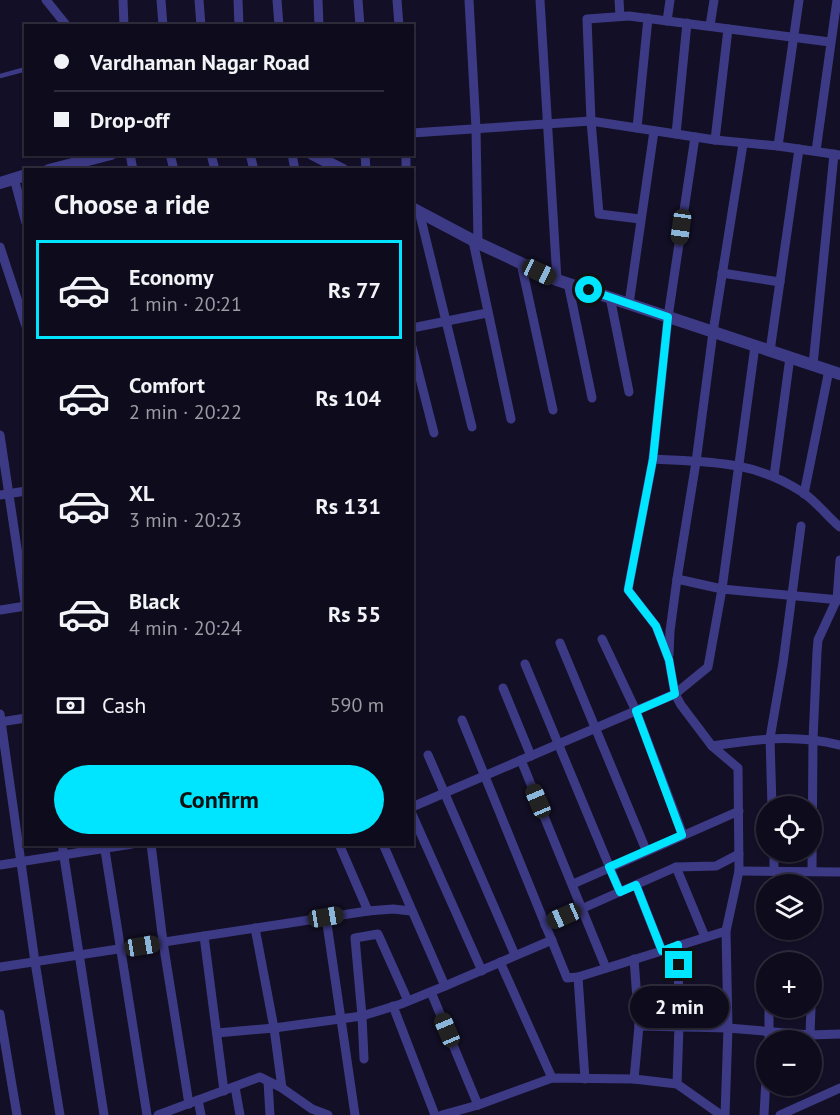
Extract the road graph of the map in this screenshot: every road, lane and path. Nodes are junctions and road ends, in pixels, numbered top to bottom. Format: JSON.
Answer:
{"nodes":[{"id":1,"x":46,"y":0,"type":"edge"},
{"id":2,"x":123,"y":0,"type":"edge"},
{"id":3,"x":162,"y":0,"type":"edge"},
{"id":4,"x":199,"y":0,"type":"edge"},
{"id":5,"x":238,"y":0,"type":"edge"},
{"id":6,"x":278,"y":0,"type":"edge"},
{"id":7,"x":318,"y":0,"type":"edge"},
{"id":8,"x":358,"y":0,"type":"edge"},
{"id":9,"x":397,"y":0,"type":"edge"},
{"id":10,"x":469,"y":0,"type":"edge"},
{"id":11,"x":540,"y":0,"type":"edge"},
{"id":12,"x":619,"y":0,"type":"edge"},
{"id":13,"x":670,"y":0,"type":"edge"},
{"id":14,"x":714,"y":0,"type":"edge"},
{"id":15,"x":799,"y":0,"type":"edge"},
{"id":16,"x":837,"y":0,"type":"edge"},
{"id":17,"x":620,"y":16,"type":"junction"},
{"id":18,"x":648,"y":18,"type":"junction"},
{"id":19,"x":837,"y":19,"type":"edge"},
{"id":20,"x":667,"y":21,"type":"junction"},
{"id":21,"x":687,"y":23,"type":"junction"},
{"id":22,"x":65,"y":24,"type":"edge"},
{"id":23,"x":124,"y":24,"type":"edge"},
{"id":24,"x":164,"y":24,"type":"edge"},
{"id":25,"x":201,"y":24,"type":"edge"},
{"id":26,"x":239,"y":24,"type":"edge"},
{"id":27,"x":279,"y":24,"type":"edge"},
{"id":28,"x":319,"y":24,"type":"edge"},
{"id":29,"x":360,"y":24,"type":"edge"},
{"id":30,"x":399,"y":24,"type":"edge"},
{"id":31,"x":710,"y":26,"type":"junction"},
{"id":32,"x":728,"y":28,"type":"junction"},
{"id":33,"x":792,"y":37,"type":"junction"},
{"id":34,"x":830,"y":42,"type":"junction"},
{"id":35,"x":24,"y":70,"type":"edge"},
{"id":36,"x":0,"y":76,"type":"edge"},
{"id":37,"x":591,"y":121,"type":"junction"},
{"id":38,"x":548,"y":124,"type":"junction"},
{"id":39,"x":476,"y":128,"type":"junction"},
{"id":40,"x":637,"y":128,"type":"junction"},
{"id":41,"x":654,"y":131,"type":"junction"},
{"id":42,"x":414,"y":133,"type":"edge"},
{"id":43,"x":676,"y":134,"type":"junction"},
{"id":44,"x":695,"y":137,"type":"junction"},
{"id":45,"x":715,"y":140,"type":"junction"},
{"id":46,"x":743,"y":144,"type":"junction"},
{"id":47,"x":778,"y":146,"type":"junction"},
{"id":48,"x":799,"y":149,"type":"junction"},
{"id":49,"x":816,"y":152,"type":"junction"},
{"id":50,"x":837,"y":155,"type":"edge"},
{"id":51,"x":107,"y":156,"type":"edge"},
{"id":52,"x":316,"y":156,"type":"edge"},
{"id":53,"x":92,"y":164,"type":"edge"},
{"id":54,"x":333,"y":164,"type":"edge"},
{"id":55,"x":59,"y":168,"type":"edge"},
{"id":56,"x":20,"y":177,"type":"edge"},
{"id":57,"x":0,"y":183,"type":"edge"},
{"id":58,"x":24,"y":208,"type":"edge"},
{"id":59,"x":416,"y":209,"type":"edge"},
{"id":60,"x":640,"y":219,"type":"junction"},
{"id":61,"x":476,"y":242,"type":"junction"},
{"id":62,"x":0,"y":247,"type":"edge"},
{"id":63,"x":520,"y":263,"type":"junction"},
{"id":64,"x":722,"y":273,"type":"junction"},
{"id":65,"x":562,"y":282,"type":"junction"},
{"id":66,"x":780,"y":282,"type":"junction"},
{"id":67,"x":610,"y":297,"type":"junction"},
{"id":68,"x":629,"y":304,"type":"junction"},
{"id":69,"x":23,"y":310,"type":"edge"},
{"id":70,"x":488,"y":313,"type":"junction"},
{"id":71,"x":668,"y":317,"type":"junction"},
{"id":72,"x":446,"y":320,"type":"junction"},
{"id":73,"x":414,"y":328,"type":"edge"},
{"id":74,"x":713,"y":332,"type":"junction"},
{"id":75,"x":755,"y":346,"type":"junction"},
{"id":76,"x":770,"y":351,"type":"junction"},
{"id":77,"x":414,"y":355,"type":"edge"},
{"id":78,"x":790,"y":357,"type":"junction"},
{"id":79,"x":813,"y":365,"type":"junction"},
{"id":80,"x":834,"y":372,"type":"edge"},
{"id":81,"x":629,"y":392,"type":"dead end"},
{"id":82,"x":592,"y":398,"type":"dead end"},
{"id":83,"x":553,"y":410,"type":"dead end"},
{"id":84,"x":511,"y":419,"type":"dead end"},
{"id":85,"x":472,"y":427,"type":"dead end"},
{"id":86,"x":434,"y":433,"type":"dead end"},
{"id":87,"x":0,"y":435,"type":"edge"},
{"id":88,"x":653,"y":459,"type":"junction"},
{"id":89,"x":696,"y":462,"type":"junction"},
{"id":90,"x":738,"y":465,"type":"junction"},
{"id":91,"x":774,"y":476,"type":"junction"},
{"id":92,"x":24,"y":491,"type":"edge"},
{"id":93,"x":5,"y":494,"type":"edge"},
{"id":94,"x":804,"y":494,"type":"junction"},
{"id":95,"x":840,"y":512,"type":"edge"},
{"id":96,"x":801,"y":526,"type":"dead end"},
{"id":97,"x":839,"y":526,"type":"edge"},
{"id":98,"x":840,"y":560,"type":"edge"},
{"id":99,"x":677,"y":579,"type":"junction"},
{"id":100,"x":722,"y":589,"type":"junction"},
{"id":101,"x":792,"y":596,"type":"junction"},
{"id":102,"x":838,"y":600,"type":"edge"},
{"id":103,"x":24,"y":601,"type":"edge"},
{"id":104,"x":24,"y":607,"type":"edge"},
{"id":105,"x":0,"y":610,"type":"edge"},
{"id":106,"x":602,"y":639,"type":"dead end"},
{"id":107,"x":560,"y":644,"type":"dead end"},
{"id":108,"x":669,"y":660,"type":"junction"},
{"id":109,"x":525,"y":664,"type":"dead end"},
{"id":110,"x":503,"y":688,"type":"dead end"},
{"id":111,"x":675,"y":694,"type":"junction"},
{"id":112,"x":636,"y":711,"type":"junction"},
{"id":113,"x":24,"y":718,"type":"edge"},
{"id":114,"x":0,"y":719,"type":"edge"},
{"id":115,"x":462,"y":720,"type":"dead end"},
{"id":116,"x":595,"y":728,"type":"junction"},
{"id":117,"x":770,"y":738,"type":"junction"},
{"id":118,"x":813,"y":739,"type":"junction"},
{"id":119,"x":558,"y":744,"type":"junction"},
{"id":120,"x":840,"y":745,"type":"edge"},
{"id":121,"x":712,"y":746,"type":"junction"},
{"id":122,"x":428,"y":755,"type":"dead end"},
{"id":123,"x":531,"y":756,"type":"junction"},
{"id":124,"x":521,"y":760,"type":"junction"},
{"id":125,"x":486,"y":775,"type":"junction"},
{"id":126,"x":444,"y":794,"type":"junction"},
{"id":127,"x":772,"y":796,"type":"edge"},
{"id":128,"x":414,"y":806,"type":"edge"},
{"id":129,"x":739,"y":810,"type":"junction"},
{"id":130,"x":414,"y":818,"type":"edge"},
{"id":131,"x":682,"y":835,"type":"junction"},
{"id":132,"x":62,"y":846,"type":"edge"},
{"id":133,"x":151,"y":846,"type":"edge"},
{"id":134,"x":340,"y":846,"type":"edge"},
{"id":135,"x":384,"y":846,"type":"edge"},
{"id":136,"x":104,"y":847,"type":"edge"},
{"id":137,"x":646,"y":850,"type":"junction"},
{"id":138,"x":739,"y":854,"type":"junction"},
{"id":139,"x":64,"y":855,"type":"junction"},
{"id":140,"x":21,"y":862,"type":"junction"},
{"id":141,"x":774,"y":862,"type":"edge"},
{"id":142,"x":0,"y":865,"type":"edge"},
{"id":143,"x":609,"y":867,"type":"junction"},
{"id":144,"x":676,"y":867,"type":"junction"},
{"id":145,"x":739,"y":871,"type":"junction"},
{"id":146,"x":774,"y":871,"type":"junction"},
{"id":147,"x":812,"y":871,"type":"junction"},
{"id":148,"x":840,"y":872,"type":"edge"},
{"id":149,"x":573,"y":884,"type":"junction"},
{"id":150,"x":636,"y":885,"type":"junction"},
{"id":151,"x":620,"y":892,"type":"junction"},
{"id":152,"x":583,"y":908,"type":"junction"},
{"id":153,"x":368,"y":911,"type":"junction"},
{"id":154,"x":411,"y":911,"type":"junction"},
{"id":155,"x":326,"y":917,"type":"junction"},
{"id":156,"x":545,"y":925,"type":"junction"},
{"id":157,"x":255,"y":928,"type":"junction"},
{"id":158,"x":726,"y":931,"type":"junction"},
{"id":159,"x":204,"y":936,"type":"junction"},
{"id":160,"x":705,"y":937,"type":"junction"},
{"id":161,"x":552,"y":940,"type":"junction"},
{"id":162,"x":164,"y":942,"type":"junction"},
{"id":163,"x":678,"y":945,"type":"junction"},
{"id":164,"x":120,"y":949,"type":"junction"},
{"id":165,"x":662,"y":951,"type":"junction"},
{"id":166,"x":80,"y":955,"type":"junction"},
{"id":167,"x":515,"y":955,"type":"junction"},
{"id":168,"x":634,"y":959,"type":"junction"},
{"id":169,"x":35,"y":962,"type":"junction"},
{"id":170,"x":500,"y":962,"type":"junction"},
{"id":171,"x":0,"y":967,"type":"edge"},
{"id":172,"x":606,"y":968,"type":"junction"},
{"id":173,"x":482,"y":971,"type":"junction"},
{"id":174,"x":578,"y":977,"type":"junction"},
{"id":175,"x":445,"y":986,"type":"junction"},
{"id":176,"x":430,"y":992,"type":"junction"},
{"id":177,"x":408,"y":1001,"type":"junction"},
{"id":178,"x":393,"y":1006,"type":"junction"},
{"id":179,"x":0,"y":1014,"type":"edge"},
{"id":180,"x":362,"y":1016,"type":"junction"},
{"id":181,"x":340,"y":1020,"type":"junction"},
{"id":182,"x":639,"y":1026,"type":"junction"},
{"id":183,"x":679,"y":1026,"type":"junction"},
{"id":184,"x":274,"y":1028,"type":"junction"},
{"id":185,"x":728,"y":1028,"type":"junction"},
{"id":186,"x":217,"y":1033,"type":"junction"},
{"id":187,"x":756,"y":1033,"type":"edge"},
{"id":188,"x":840,"y":1034,"type":"edge"},
{"id":189,"x":822,"y":1035,"type":"edge"},
{"id":190,"x":364,"y":1059,"type":"dead end"},
{"id":191,"x":552,"y":1078,"type":"junction"},
{"id":192,"x":585,"y":1079,"type":"junction"},
{"id":193,"x":634,"y":1080,"type":"junction"},
{"id":194,"x":268,"y":1082,"type":"junction"},
{"id":195,"x":677,"y":1084,"type":"junction"},
{"id":196,"x":235,"y":1087,"type":"junction"},
{"id":197,"x":282,"y":1088,"type":"junction"},
{"id":198,"x":840,"y":1088,"type":"edge"},
{"id":199,"x":224,"y":1091,"type":"junction"},
{"id":200,"x":765,"y":1096,"type":"edge"},
{"id":201,"x":194,"y":1102,"type":"junction"},
{"id":202,"x":478,"y":1105,"type":"junction"},
{"id":203,"x":17,"y":1115,"type":"edge"},
{"id":204,"x":60,"y":1115,"type":"edge"},
{"id":205,"x":104,"y":1115,"type":"edge"},
{"id":206,"x":147,"y":1115,"type":"edge"},
{"id":207,"x":158,"y":1115,"type":"edge"},
{"id":208,"x":201,"y":1115,"type":"edge"},
{"id":209,"x":240,"y":1115,"type":"edge"},
{"id":210,"x":270,"y":1115,"type":"edge"},
{"id":211,"x":328,"y":1115,"type":"edge"},
{"id":212,"x":355,"y":1115,"type":"edge"},
{"id":213,"x":435,"y":1115,"type":"edge"},
{"id":214,"x":442,"y":1115,"type":"edge"},
{"id":215,"x":723,"y":1115,"type":"edge"},
{"id":216,"x":764,"y":1115,"type":"edge"},
{"id":217,"x":780,"y":1115,"type":"edge"}],
"edges":[{"from":1,"to":22,"type":"street"},
{"from":2,"to":23,"type":"street"},
{"from":3,"to":24,"type":"street"},
{"from":4,"to":25,"type":"street"},
{"from":5,"to":26,"type":"street"},
{"from":6,"to":27,"type":"street"},
{"from":7,"to":28,"type":"street"},
{"from":8,"to":29,"type":"street"},
{"from":9,"to":30,"type":"street"},
{"from":10,"to":39,"type":"street"},
{"from":11,"to":38,"type":"street"},
{"from":12,"to":17,"type":"street"},
{"from":13,"to":20,"type":"street"},
{"from":14,"to":31,"type":"street"},
{"from":15,"to":33,"type":"street"},
{"from":16,"to":19,"type":"street"},
{"from":17,"to":18,"type":"street"},
{"from":17,"to":37,"type":"street"},
{"from":18,"to":20,"type":"street"},
{"from":18,"to":40,"type":"street"},
{"from":19,"to":34,"type":"street"},
{"from":20,"to":21,"type":"street"},
{"from":21,"to":31,"type":"street"},
{"from":21,"to":43,"type":"street"},
{"from":31,"to":32,"type":"street"},
{"from":32,"to":33,"type":"street"},
{"from":32,"to":45,"type":"street"},
{"from":33,"to":34,"type":"street"},
{"from":33,"to":47,"type":"street"},
{"from":34,"to":49,"type":"street"},
{"from":35,"to":36,"type":"lane"},
{"from":37,"to":38,"type":"street"},
{"from":37,"to":40,"type":"street"},
{"from":37,"to":60,"type":"street"},
{"from":38,"to":39,"type":"street"},
{"from":38,"to":65,"type":"street"},
{"from":39,"to":42,"type":"street"},
{"from":39,"to":61,"type":"street"},
{"from":40,"to":41,"type":"street"},
{"from":41,"to":43,"type":"street"},
{"from":41,"to":60,"type":"street"},
{"from":43,"to":44,"type":"street"},
{"from":44,"to":45,"type":"street"},
{"from":44,"to":71,"type":"street"},
{"from":45,"to":46,"type":"street"},
{"from":46,"to":47,"type":"street"},
{"from":46,"to":64,"type":"street"},
{"from":47,"to":48,"type":"street"},
{"from":48,"to":49,"type":"street"},
{"from":48,"to":66,"type":"street"},
{"from":49,"to":50,"type":"street"},
{"from":50,"to":79,"type":"street"},
{"from":51,"to":53,"type":"street"},
{"from":52,"to":54,"type":"street"},
{"from":53,"to":55,"type":"street"},
{"from":56,"to":57,"type":"street"},
{"from":56,"to":58,"type":"street"},
{"from":59,"to":61,"type":"street"},
{"from":59,"to":72,"type":"street"},
{"from":60,"to":68,"type":"street"},
{"from":61,"to":63,"type":"street"},
{"from":61,"to":70,"type":"street"},
{"from":62,"to":69,"type":"street"},
{"from":63,"to":65,"type":"street"},
{"from":63,"to":83,"type":"street"},
{"from":64,"to":66,"type":"street"},
{"from":64,"to":74,"type":"street"},
{"from":65,"to":67,"type":"street"},
{"from":65,"to":82,"type":"street"},
{"from":66,"to":76,"type":"street"},
{"from":67,"to":68,"type":"street"},
{"from":67,"to":81,"type":"street"},
{"from":68,"to":71,"type":"street"},
{"from":70,"to":72,"type":"street"},
{"from":70,"to":84,"type":"street"},
{"from":71,"to":74,"type":"street"},
{"from":71,"to":88,"type":"street"},
{"from":72,"to":73,"type":"street"},
{"from":72,"to":85,"type":"street"},
{"from":74,"to":75,"type":"street"},
{"from":74,"to":89,"type":"street"},
{"from":75,"to":76,"type":"street"},
{"from":75,"to":90,"type":"street"},
{"from":76,"to":78,"type":"street"},
{"from":77,"to":86,"type":"street"},
{"from":78,"to":79,"type":"street"},
{"from":78,"to":91,"type":"street"},
{"from":79,"to":80,"type":"street"},
{"from":80,"to":94,"type":"street"},
{"from":87,"to":93,"type":"street"},
{"from":88,"to":89,"type":"street"},
{"from":88,"to":108,"type":"street"},
{"from":89,"to":90,"type":"street"},
{"from":89,"to":99,"type":"street"},
{"from":90,"to":91,"type":"street"},
{"from":90,"to":100,"type":"street"},
{"from":91,"to":94,"type":"street"},
{"from":92,"to":93,"type":"street"},
{"from":93,"to":103,"type":"street"},
{"from":94,"to":97,"type":"street"},
{"from":95,"to":97,"type":"street"},
{"from":96,"to":101,"type":"street"},
{"from":98,"to":102,"type":"street"},
{"from":99,"to":100,"type":"street"},
{"from":99,"to":108,"type":"street"},
{"from":100,"to":101,"type":"street"},
{"from":100,"to":111,"type":"street"},
{"from":101,"to":102,"type":"street"},
{"from":101,"to":117,"type":"street"},
{"from":102,"to":118,"type":"street"},
{"from":104,"to":105,"type":"street"},
{"from":106,"to":112,"type":"street"},
{"from":107,"to":116,"type":"street"},
{"from":108,"to":111,"type":"street"},
{"from":109,"to":119,"type":"street"},
{"from":110,"to":123,"type":"street"},
{"from":111,"to":112,"type":"street"},
{"from":111,"to":121,"type":"street"},
{"from":112,"to":116,"type":"street"},
{"from":112,"to":131,"type":"street"},
{"from":113,"to":114,"type":"street"},
{"from":114,"to":140,"type":"street"},
{"from":115,"to":125,"type":"street"},
{"from":116,"to":119,"type":"street"},
{"from":116,"to":137,"type":"street"},
{"from":117,"to":118,"type":"street"},
{"from":117,"to":121,"type":"street"},
{"from":117,"to":127,"type":"street"},
{"from":118,"to":120,"type":"street"},
{"from":118,"to":147,"type":"street"},
{"from":119,"to":123,"type":"street"},
{"from":119,"to":143,"type":"street"},
{"from":121,"to":129,"type":"street"},
{"from":122,"to":126,"type":"street"},
{"from":123,"to":124,"type":"street"},
{"from":124,"to":125,"type":"street"},
{"from":124,"to":149,"type":"street"},
{"from":125,"to":126,"type":"street"},
{"from":125,"to":156,"type":"street"},
{"from":126,"to":128,"type":"street"},
{"from":126,"to":167,"type":"street"},
{"from":129,"to":131,"type":"street"},
{"from":129,"to":138,"type":"street"},
{"from":130,"to":173,"type":"street"},
{"from":131,"to":137,"type":"street"},
{"from":132,"to":139,"type":"street"},
{"from":133,"to":162,"type":"street"},
{"from":134,"to":153,"type":"street"},
{"from":135,"to":154,"type":"street"},
{"from":136,"to":139,"type":"street"},
{"from":136,"to":164,"type":"street"},
{"from":137,"to":143,"type":"street"},
{"from":138,"to":144,"type":"street"},
{"from":138,"to":145,"type":"street"},
{"from":139,"to":140,"type":"street"},
{"from":139,"to":166,"type":"street"},
{"from":140,"to":142,"type":"street"},
{"from":140,"to":169,"type":"street"},
{"from":141,"to":146,"type":"street"},
{"from":143,"to":149,"type":"street"},
{"from":143,"to":151,"type":"street"},
{"from":144,"to":150,"type":"street"},
{"from":144,"to":160,"type":"street"},
{"from":145,"to":146,"type":"street"},
{"from":145,"to":158,"type":"street"},
{"from":146,"to":147,"type":"street"},
{"from":147,"to":148,"type":"street"},
{"from":149,"to":152,"type":"street"},
{"from":150,"to":151,"type":"street"},
{"from":150,"to":165,"type":"street"},
{"from":151,"to":152,"type":"street"},
{"from":152,"to":156,"type":"street"},
{"from":152,"to":172,"type":"street"},
{"from":153,"to":154,"type":"street"},
{"from":153,"to":155,"type":"street"},
{"from":154,"to":175,"type":"street"},
{"from":155,"to":157,"type":"street"},
{"from":155,"to":181,"type":"street"},
{"from":156,"to":161,"type":"street"},
{"from":157,"to":159,"type":"street"},
{"from":157,"to":184,"type":"street"},
{"from":158,"to":160,"type":"street"},
{"from":158,"to":185,"type":"street"},
{"from":159,"to":162,"type":"street"},
{"from":159,"to":186,"type":"street"},
{"from":160,"to":163,"type":"street"},
{"from":161,"to":167,"type":"street"},
{"from":161,"to":174,"type":"street"},
{"from":162,"to":164,"type":"street"},
{"from":162,"to":201,"type":"street"},
{"from":163,"to":165,"type":"street"},
{"from":163,"to":183,"type":"street"},
{"from":164,"to":166,"type":"street"},
{"from":164,"to":206,"type":"street"},
{"from":165,"to":168,"type":"street"},
{"from":166,"to":169,"type":"street"},
{"from":166,"to":205,"type":"street"},
{"from":167,"to":170,"type":"street"},
{"from":168,"to":172,"type":"street"},
{"from":168,"to":182,"type":"street"},
{"from":169,"to":171,"type":"street"},
{"from":169,"to":204,"type":"street"},
{"from":170,"to":173,"type":"street"},
{"from":170,"to":191,"type":"street"},
{"from":172,"to":174,"type":"street"},
{"from":173,"to":175,"type":"street"},
{"from":174,"to":192,"type":"street"},
{"from":175,"to":176,"type":"street"},
{"from":176,"to":177,"type":"street"},
{"from":176,"to":202,"type":"street"},
{"from":177,"to":178,"type":"street"},
{"from":177,"to":180,"type":"street"},
{"from":178,"to":180,"type":"street"},
{"from":178,"to":213,"type":"street"},
{"from":179,"to":203,"type":"street"},
{"from":180,"to":181,"type":"street"},
{"from":180,"to":190,"type":"street"},
{"from":181,"to":184,"type":"street"},
{"from":181,"to":212,"type":"street"},
{"from":182,"to":183,"type":"street"},
{"from":182,"to":193,"type":"street"},
{"from":183,"to":185,"type":"street"},
{"from":183,"to":195,"type":"street"},
{"from":184,"to":186,"type":"street"},
{"from":184,"to":197,"type":"street"},
{"from":185,"to":187,"type":"street"},
{"from":185,"to":215,"type":"street"},
{"from":186,"to":199,"type":"street"},
{"from":188,"to":189,"type":"street"},
{"from":191,"to":192,"type":"street"},
{"from":191,"to":202,"type":"street"},
{"from":192,"to":193,"type":"street"},
{"from":193,"to":195,"type":"street"},
{"from":194,"to":196,"type":"street"},
{"from":194,"to":197,"type":"street"},
{"from":194,"to":210,"type":"street"},
{"from":195,"to":215,"type":"street"},
{"from":196,"to":199,"type":"street"},
{"from":196,"to":209,"type":"street"},
{"from":197,"to":211,"type":"street"},
{"from":198,"to":217,"type":"street"},
{"from":199,"to":201,"type":"street"},
{"from":200,"to":216,"type":"street"},
{"from":201,"to":207,"type":"street"},
{"from":201,"to":208,"type":"street"},
{"from":202,"to":214,"type":"street"}]}
